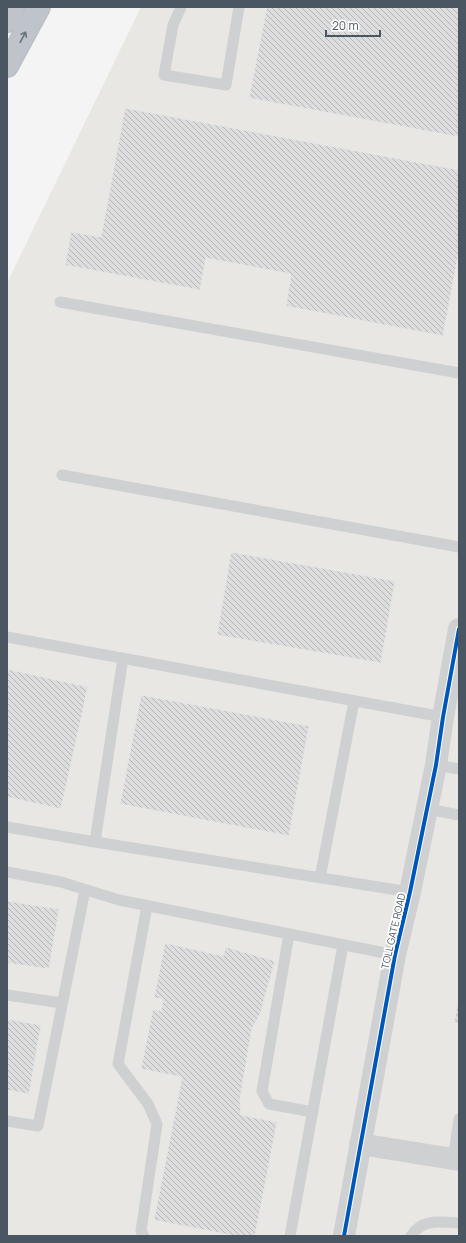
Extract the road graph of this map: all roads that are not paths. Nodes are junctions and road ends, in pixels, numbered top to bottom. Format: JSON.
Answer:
{"nodes":[{"id":1,"x":13,"y":7,"type":"edge"},
{"id":2,"x":39,"y":7,"type":"edge"},
{"id":3,"x":181,"y":7,"type":"edge"},
{"id":4,"x":238,"y":7,"type":"edge"},
{"id":5,"x":7,"y":21,"type":"edge"},
{"id":6,"x":7,"y":66,"type":"edge"},
{"id":7,"x":60,"y":302,"type":"dead end"},
{"id":8,"x":459,"y":373,"type":"edge"},
{"id":9,"x":62,"y":475,"type":"dead end"},
{"id":10,"x":459,"y":547,"type":"edge"},
{"id":11,"x":459,"y":629,"type":"edge"},
{"id":12,"x":7,"y":637,"type":"edge"},
{"id":13,"x":123,"y":658,"type":"junction"},
{"id":14,"x":354,"y":701,"type":"junction"},
{"id":15,"x":443,"y":717,"type":"junction"},
{"id":16,"x":436,"y":765,"type":"junction"},
{"id":17,"x":459,"y":769,"type":"edge"},
{"id":18,"x":427,"y":809,"type":"junction"},
{"id":19,"x":459,"y":815,"type":"edge"},
{"id":20,"x":7,"y":827,"type":"edge"},
{"id":21,"x":95,"y":842,"type":"junction"},
{"id":22,"x":7,"y":872,"type":"edge"},
{"id":23,"x":320,"y":878,"type":"junction"},
{"id":24,"x":85,"y":890,"type":"junction"},
{"id":25,"x":410,"y":892,"type":"junction"},
{"id":26,"x":147,"y":906,"type":"junction"},
{"id":27,"x":289,"y":934,"type":"junction"},
{"id":28,"x":343,"y":944,"type":"junction"},
{"id":29,"x":395,"y":955,"type":"junction"},
{"id":30,"x":7,"y":995,"type":"edge"},
{"id":31,"x":62,"y":1003,"type":"junction"},
{"id":32,"x":313,"y":1112,"type":"junction"},
{"id":33,"x":459,"y":1119,"type":"edge"},
{"id":34,"x":7,"y":1121,"type":"edge"},
{"id":35,"x":360,"y":1144,"type":"junction"},
{"id":36,"x":456,"y":1160,"type":"edge"},
{"id":37,"x":459,"y":1223,"type":"edge"},
{"id":38,"x":144,"y":1236,"type":"edge"},
{"id":39,"x":290,"y":1236,"type":"edge"},
{"id":40,"x":344,"y":1236,"type":"edge"},
{"id":41,"x":411,"y":1236,"type":"edge"}],
"edges":[{"from":1,"to":5,"type":"highway"},
{"from":6,"to":2,"type":"highway","one_way":true},
{"from":3,"to":4,"type":"lane"},
{"from":7,"to":8,"type":"lane"},
{"from":9,"to":10,"type":"lane"},
{"from":11,"to":15,"type":"street","name":"TOLL GATE ROAD"},
{"from":12,"to":13,"type":"lane"},
{"from":13,"to":14,"type":"lane"},
{"from":13,"to":21,"type":"lane"},
{"from":14,"to":15,"type":"lane"},
{"from":14,"to":23,"type":"lane"},
{"from":15,"to":16,"type":"street","name":"TOLL GATE ROAD"},
{"from":16,"to":17,"type":"lane"},
{"from":16,"to":18,"type":"street","name":"TOLL GATE ROAD"},
{"from":18,"to":19,"type":"lane"},
{"from":18,"to":25,"type":"street","name":"TOLL GATE ROAD"},
{"from":20,"to":21,"type":"lane"},
{"from":21,"to":23,"type":"lane"},
{"from":22,"to":24,"type":"lane"},
{"from":23,"to":25,"type":"lane"},
{"from":24,"to":26,"type":"lane"},
{"from":24,"to":31,"type":"lane"},
{"from":25,"to":29,"type":"street","name":"TOLL GATE ROAD"},
{"from":26,"to":27,"type":"lane"},
{"from":26,"to":38,"type":"lane"},
{"from":27,"to":28,"type":"lane"},
{"from":27,"to":32,"type":"lane"},
{"from":28,"to":29,"type":"lane"},
{"from":28,"to":32,"type":"lane"},
{"from":29,"to":35,"type":"street","name":"TOLL GATE ROAD"},
{"from":30,"to":31,"type":"lane"},
{"from":31,"to":34,"type":"lane"},
{"from":32,"to":39,"type":"lane"},
{"from":33,"to":36,"type":"lane"},
{"from":35,"to":36,"type":"street"},
{"from":35,"to":40,"type":"street","name":"TOLL GATE ROAD"},
{"from":37,"to":41,"type":"lane"}]}
